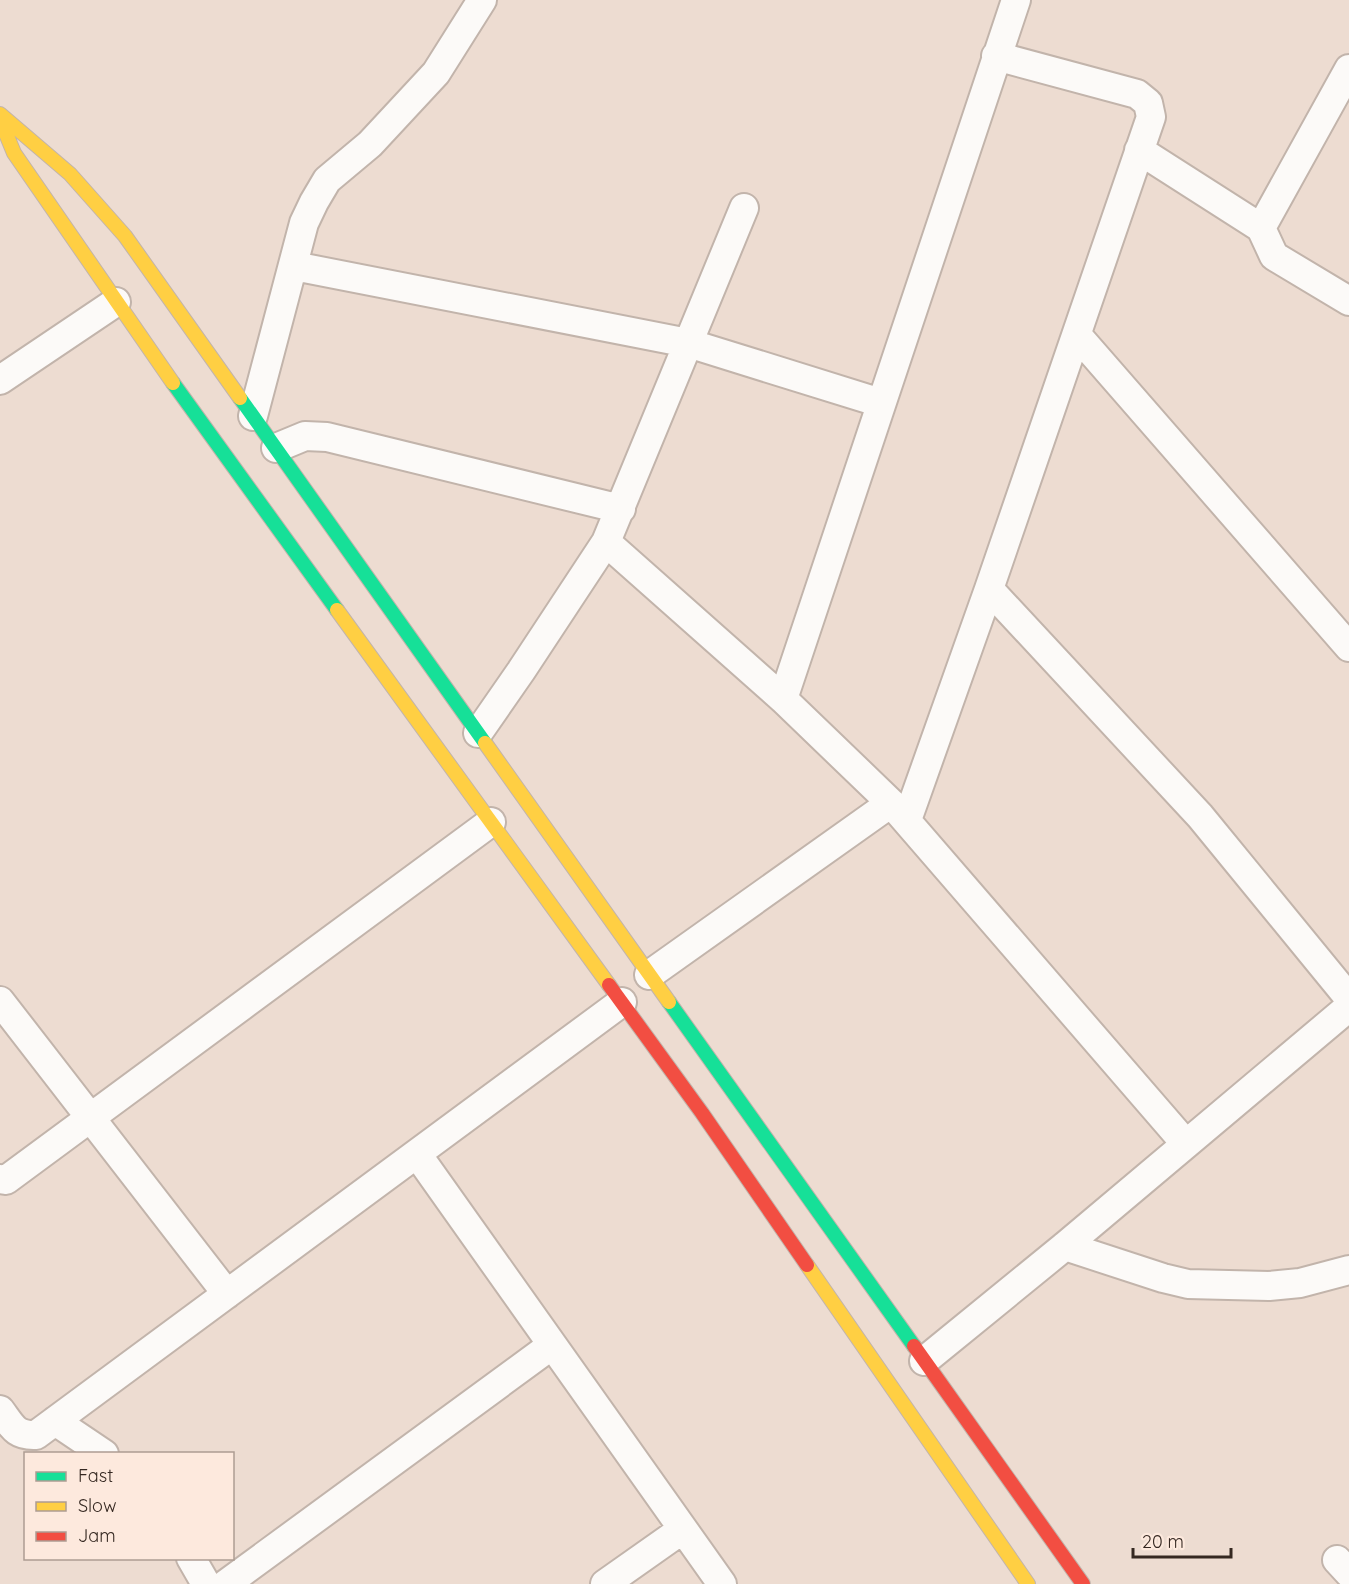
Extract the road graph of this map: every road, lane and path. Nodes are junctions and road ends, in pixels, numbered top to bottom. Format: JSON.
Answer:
{"nodes":[{"id":1,"x":482,"y":0,"type":"edge"},
{"id":2,"x":1016,"y":0,"type":"edge"},
{"id":3,"x":996,"y":56,"type":"junction"},
{"id":4,"x":1349,"y":69,"type":"edge"},
{"id":5,"x":0,"y":114,"type":"edge"},
{"id":6,"x":0,"y":119,"type":"edge"},
{"id":7,"x":1139,"y":150,"type":"junction"},
{"id":8,"x":7,"y":159,"type":"edge"},
{"id":9,"x":744,"y":208,"type":"dead end"},
{"id":10,"x":1261,"y":228,"type":"junction"},
{"id":11,"x":294,"y":266,"type":"junction"},
{"id":12,"x":116,"y":302,"type":"junction"},
{"id":13,"x":1349,"y":302,"type":"edge"},
{"id":14,"x":1077,"y":335,"type":"junction"},
{"id":15,"x":688,"y":343,"type":"junction"},
{"id":16,"x":0,"y":380,"type":"edge"},
{"id":17,"x":881,"y":403,"type":"junction"},
{"id":18,"x":253,"y":416,"type":"junction"},
{"id":19,"x":276,"y":448,"type":"junction"},
{"id":20,"x":621,"y":509,"type":"junction"},
{"id":21,"x":606,"y":542,"type":"junction"},
{"id":22,"x":989,"y":588,"type":"junction"},
{"id":23,"x":1349,"y":647,"type":"edge"},
{"id":24,"x":783,"y":699,"type":"junction"},
{"id":25,"x":478,"y":733,"type":"junction"},
{"id":26,"x":899,"y":811,"type":"junction"},
{"id":27,"x":491,"y":822,"type":"junction"},
{"id":28,"x":649,"y":975,"type":"junction"},
{"id":29,"x":1349,"y":998,"type":"edge"},
{"id":30,"x":0,"y":1001,"type":"edge"},
{"id":31,"x":622,"y":1002,"type":"junction"},
{"id":32,"x":1349,"y":1007,"type":"edge"},
{"id":33,"x":90,"y":1117,"type":"junction"},
{"id":34,"x":1186,"y":1144,"type":"junction"},
{"id":35,"x":417,"y":1154,"type":"junction"},
{"id":36,"x":0,"y":1179,"type":"edge"},
{"id":37,"x":1065,"y":1246,"type":"junction"},
{"id":38,"x":1349,"y":1270,"type":"edge"},
{"id":39,"x":227,"y":1294,"type":"junction"},
{"id":40,"x":552,"y":1345,"type":"junction"},
{"id":41,"x":924,"y":1361,"type":"junction"},
{"id":42,"x":0,"y":1410,"type":"edge"},
{"id":43,"x":55,"y":1421,"type":"junction"},
{"id":44,"x":101,"y":1452,"type":"edge"},
{"id":45,"x":683,"y":1529,"type":"junction"},
{"id":46,"x":192,"y":1560,"type":"edge"},
{"id":47,"x":206,"y":1584,"type":"edge"},
{"id":48,"x":226,"y":1584,"type":"edge"},
{"id":49,"x":605,"y":1584,"type":"edge"},
{"id":50,"x":722,"y":1584,"type":"edge"},
{"id":51,"x":1028,"y":1584,"type":"edge"},
{"id":52,"x":1083,"y":1584,"type":"edge"}],
"edges":[{"from":1,"to":11,"type":"street"},
{"from":2,"to":3,"type":"street"},
{"from":3,"to":7,"type":"street"},
{"from":3,"to":17,"type":"street"},
{"from":4,"to":10,"type":"street"},
{"from":5,"to":18,"type":"street"},
{"from":6,"to":8,"type":"street"},
{"from":7,"to":10,"type":"street"},
{"from":7,"to":14,"type":"street"},
{"from":8,"to":12,"type":"street"},
{"from":9,"to":15,"type":"street"},
{"from":10,"to":13,"type":"street"},
{"from":11,"to":15,"type":"street"},
{"from":11,"to":18,"type":"street"},
{"from":12,"to":16,"type":"street"},
{"from":12,"to":27,"type":"street"},
{"from":14,"to":22,"type":"street"},
{"from":14,"to":23,"type":"street"},
{"from":15,"to":17,"type":"street"},
{"from":15,"to":20,"type":"street"},
{"from":17,"to":24,"type":"street"},
{"from":18,"to":19,"type":"street"},
{"from":19,"to":20,"type":"street"},
{"from":19,"to":25,"type":"street"},
{"from":20,"to":21,"type":"street"},
{"from":21,"to":24,"type":"street"},
{"from":21,"to":25,"type":"street"},
{"from":22,"to":26,"type":"street"},
{"from":22,"to":29,"type":"street"},
{"from":24,"to":26,"type":"street"},
{"from":25,"to":28,"type":"street"},
{"from":26,"to":28,"type":"street"},
{"from":26,"to":34,"type":"street"},
{"from":27,"to":31,"type":"street"},
{"from":27,"to":33,"type":"street"},
{"from":28,"to":41,"type":"street"},
{"from":30,"to":33,"type":"street"},
{"from":31,"to":35,"type":"street"},
{"from":31,"to":51,"type":"street"},
{"from":32,"to":34,"type":"street"},
{"from":33,"to":36,"type":"street"},
{"from":33,"to":39,"type":"street"},
{"from":34,"to":37,"type":"street"},
{"from":35,"to":39,"type":"street"},
{"from":35,"to":40,"type":"street"},
{"from":37,"to":38,"type":"street"},
{"from":37,"to":41,"type":"street"},
{"from":39,"to":43,"type":"street"},
{"from":40,"to":45,"type":"street"},
{"from":40,"to":48,"type":"street"},
{"from":41,"to":52,"type":"street"},
{"from":42,"to":43,"type":"street"},
{"from":43,"to":44,"type":"street"},
{"from":45,"to":49,"type":"street"},
{"from":45,"to":50,"type":"street"},
{"from":46,"to":47,"type":"street"}]}
